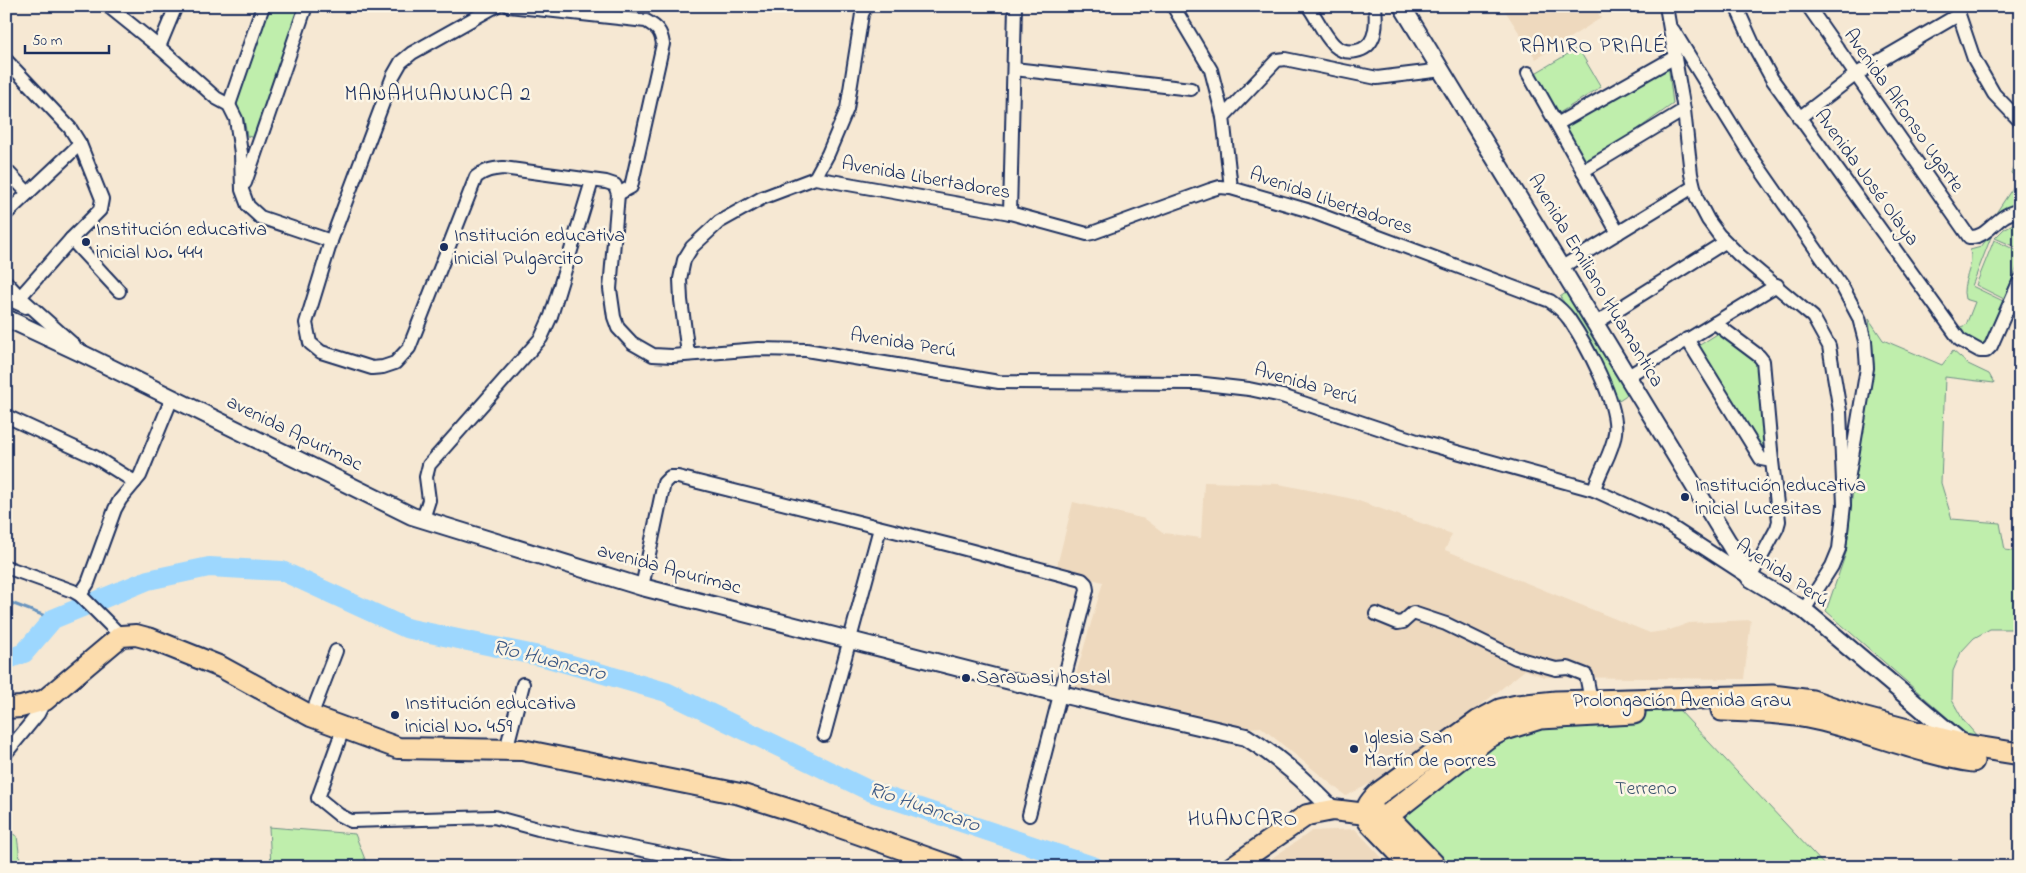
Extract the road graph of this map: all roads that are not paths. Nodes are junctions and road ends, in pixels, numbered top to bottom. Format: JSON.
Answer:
{"nodes":[{"id":1,"x":108,"y":6,"type":"edge"},
{"id":2,"x":176,"y":6,"type":"edge"},
{"id":3,"x":263,"y":6,"type":"edge"},
{"id":4,"x":306,"y":6,"type":"edge"},
{"id":5,"x":496,"y":6,"type":"edge"},
{"id":6,"x":509,"y":6,"type":"edge"},
{"id":7,"x":866,"y":6,"type":"edge"},
{"id":8,"x":1015,"y":6,"type":"edge"},
{"id":9,"x":1173,"y":6,"type":"edge"},
{"id":10,"x":1308,"y":6,"type":"edge"},
{"id":11,"x":1375,"y":6,"type":"edge"},
{"id":12,"x":1402,"y":6,"type":"edge"},
{"id":13,"x":1666,"y":6,"type":"edge"},
{"id":14,"x":1736,"y":6,"type":"edge"},
{"id":15,"x":1808,"y":6,"type":"edge"},
{"id":16,"x":1957,"y":11,"type":"edge"},
{"id":17,"x":1670,"y":25,"type":"junction"},
{"id":18,"x":159,"y":47,"type":"junction"},
{"id":19,"x":1675,"y":56,"type":"junction"},
{"id":20,"x":6,"y":60,"type":"edge"},
{"id":21,"x":1014,"y":69,"type":"junction"},
{"id":22,"x":1442,"y":70,"type":"junction"},
{"id":23,"x":1528,"y":72,"type":"dead end"},
{"id":24,"x":1855,"y":75,"type":"junction"},
{"id":25,"x":1191,"y":89,"type":"dead end"},
{"id":26,"x":229,"y":105,"type":"junction"},
{"id":27,"x":1684,"y":110,"type":"junction"},
{"id":28,"x":1223,"y":117,"type":"junction"},
{"id":29,"x":1799,"y":118,"type":"junction"},
{"id":30,"x":2020,"y":121,"type":"edge"},
{"id":31,"x":1557,"y":124,"type":"junction"},
{"id":32,"x":80,"y":144,"type":"junction"},
{"id":33,"x":6,"y":170,"type":"edge"},
{"id":34,"x":1583,"y":171,"type":"junction"},
{"id":35,"x":815,"y":178,"type":"junction"},
{"id":36,"x":592,"y":181,"type":"junction"},
{"id":37,"x":1693,"y":187,"type":"junction"},
{"id":38,"x":1231,"y":188,"type":"junction"},
{"id":39,"x":242,"y":190,"type":"junction"},
{"id":40,"x":28,"y":193,"type":"junction"},
{"id":41,"x":618,"y":194,"type":"junction"},
{"id":42,"x":2020,"y":211,"type":"edge"},
{"id":43,"x":1010,"y":213,"type":"junction"},
{"id":44,"x":6,"y":214,"type":"edge"},
{"id":45,"x":1618,"y":233,"type":"junction"},
{"id":46,"x":71,"y":239,"type":"junction"},
{"id":47,"x":331,"y":242,"type":"junction"},
{"id":48,"x":1725,"y":242,"type":"junction"},
{"id":49,"x":1562,"y":267,"type":"junction"},
{"id":50,"x":2020,"y":280,"type":"edge"},
{"id":51,"x":6,"y":282,"type":"edge"},
{"id":52,"x":1777,"y":285,"type":"junction"},
{"id":53,"x":119,"y":291,"type":"dead end"},
{"id":54,"x":20,"y":297,"type":"junction"},
{"id":55,"x":6,"y":298,"type":"edge"},
{"id":56,"x":35,"y":311,"type":"junction"},
{"id":57,"x":1596,"y":322,"type":"junction"},
{"id":58,"x":8,"y":323,"type":"edge"},
{"id":59,"x":1715,"y":324,"type":"junction"},
{"id":60,"x":1688,"y":340,"type":"junction"},
{"id":61,"x":83,"y":354,"type":"junction"},
{"id":62,"x":688,"y":354,"type":"junction"},
{"id":63,"x":1628,"y":376,"type":"junction"},
{"id":64,"x":172,"y":398,"type":"junction"},
{"id":65,"x":6,"y":416,"type":"edge"},
{"id":66,"x":1772,"y":460,"type":"junction"},
{"id":67,"x":135,"y":482,"type":"junction"},
{"id":68,"x":1594,"y":490,"type":"junction"},
{"id":69,"x":1844,"y":505,"type":"junction"},
{"id":70,"x":423,"y":519,"type":"junction"},
{"id":71,"x":880,"y":528,"type":"junction"},
{"id":72,"x":6,"y":567,"type":"edge"},
{"id":73,"x":1750,"y":578,"type":"junction"},
{"id":74,"x":642,"y":587,"type":"junction"},
{"id":75,"x":82,"y":597,"type":"junction"},
{"id":76,"x":1804,"y":610,"type":"junction"},
{"id":77,"x":1376,"y":614,"type":"dead end"},
{"id":78,"x":116,"y":631,"type":"junction"},
{"id":79,"x":849,"y":639,"type":"junction"},
{"id":80,"x":336,"y":651,"type":"dead end"},
{"id":81,"x":523,"y":684,"type":"dead end"},
{"id":82,"x":1061,"y":694,"type":"junction"},
{"id":83,"x":45,"y":700,"type":"junction"},
{"id":84,"x":1589,"y":705,"type":"junction"},
{"id":85,"x":6,"y":708,"type":"edge"},
{"id":86,"x":311,"y":716,"type":"junction"},
{"id":87,"x":343,"y":729,"type":"junction"},
{"id":88,"x":824,"y":735,"type":"dead end"},
{"id":89,"x":506,"y":750,"type":"junction"},
{"id":90,"x":6,"y":753,"type":"edge"},
{"id":91,"x":1966,"y":753,"type":"junction"},
{"id":92,"x":2020,"y":754,"type":"edge"},
{"id":93,"x":2020,"y":768,"type":"edge"},
{"id":94,"x":1333,"y":810,"type":"junction"},
{"id":95,"x":1373,"y":814,"type":"junction"},
{"id":96,"x":1029,"y":815,"type":"dead end"},
{"id":97,"x":727,"y":867,"type":"edge"},
{"id":98,"x":953,"y":867,"type":"edge"},
{"id":99,"x":1232,"y":867,"type":"edge"},
{"id":100,"x":1413,"y":867,"type":"edge"},
{"id":101,"x":1436,"y":867,"type":"edge"}],
"edges":[{"from":1,"to":18,"type":"street"},
{"from":2,"to":18,"type":"street"},
{"from":3,"to":26,"type":"street"},
{"from":4,"to":39,"type":"street"},
{"from":5,"to":47,"type":"street"},
{"from":6,"to":41,"type":"street"},
{"from":7,"to":35,"type":"street"},
{"from":8,"to":21,"type":"street"},
{"from":9,"to":28,"type":"street"},
{"from":10,"to":11,"type":"street"},
{"from":12,"to":22,"type":"street","name":"Avenida Emiliano Huamantica"},
{"from":13,"to":17,"type":"street"},
{"from":14,"to":29,"type":"street","name":"Avenida José Olaya"},
{"from":15,"to":24,"type":"street","name":"Avenida Alfonso Ugarte"},
{"from":16,"to":24,"type":"street"},
{"from":16,"to":30,"type":"street"},
{"from":17,"to":19,"type":"street"},
{"from":17,"to":69,"type":"street"},
{"from":18,"to":26,"type":"street"},
{"from":19,"to":27,"type":"street"},
{"from":19,"to":31,"type":"street"},
{"from":20,"to":32,"type":"street"},
{"from":21,"to":25,"type":"street"},
{"from":21,"to":43,"type":"street"},
{"from":22,"to":28,"type":"street"},
{"from":22,"to":49,"type":"street","name":"Avenida Emiliano Huamantica"},
{"from":23,"to":31,"type":"street"},
{"from":24,"to":29,"type":"street"},
{"from":24,"to":42,"type":"street","name":"Avenida Alfonso Ugarte"},
{"from":26,"to":39,"type":"street"},
{"from":27,"to":34,"type":"street"},
{"from":27,"to":37,"type":"street"},
{"from":28,"to":38,"type":"street"},
{"from":29,"to":50,"type":"street","name":"Avenida José Olaya"},
{"from":31,"to":34,"type":"street"},
{"from":32,"to":40,"type":"street"},
{"from":32,"to":46,"type":"street"},
{"from":33,"to":40,"type":"street"},
{"from":34,"to":45,"type":"street"},
{"from":35,"to":43,"type":"street","name":"Avenida Libertadores"},
{"from":35,"to":62,"type":"street","name":"Avenida Libertadores"},
{"from":36,"to":41,"type":"street"},
{"from":36,"to":47,"type":"street"},
{"from":36,"to":70,"type":"street"},
{"from":37,"to":45,"type":"street"},
{"from":37,"to":48,"type":"street"},
{"from":38,"to":43,"type":"street","name":"Avenida Libertadores"},
{"from":38,"to":68,"type":"street","name":"Avenida Libertadores"},
{"from":39,"to":47,"type":"street"},
{"from":40,"to":44,"type":"street"},
{"from":41,"to":62,"type":"street","name":"Avenida Perú"},
{"from":45,"to":49,"type":"street"},
{"from":46,"to":53,"type":"street"},
{"from":46,"to":54,"type":"street"},
{"from":48,"to":52,"type":"street"},
{"from":48,"to":57,"type":"street"},
{"from":49,"to":57,"type":"street","name":"Avenida Emiliano Huamantica"},
{"from":51,"to":54,"type":"street"},
{"from":52,"to":59,"type":"street"},
{"from":52,"to":69,"type":"street"},
{"from":54,"to":56,"type":"street"},
{"from":55,"to":56,"type":"street"},
{"from":56,"to":61,"type":"street"},
{"from":57,"to":63,"type":"street","name":"Avenida Emiliano Huamantica"},
{"from":58,"to":61,"type":"street","name":"avenida Apurimac"},
{"from":59,"to":60,"type":"street"},
{"from":59,"to":66,"type":"street"},
{"from":60,"to":63,"type":"street"},
{"from":60,"to":66,"type":"street"},
{"from":61,"to":64,"type":"street","name":"avenida Apurimac"},
{"from":62,"to":68,"type":"street","name":"Avenida Perú"},
{"from":63,"to":73,"type":"street","name":"Avenida Emiliano Huamantica"},
{"from":64,"to":67,"type":"street"},
{"from":64,"to":70,"type":"street","name":"avenida Apurimac"},
{"from":65,"to":67,"type":"street"},
{"from":66,"to":73,"type":"street"},
{"from":67,"to":75,"type":"street"},
{"from":68,"to":73,"type":"street","name":"Avenida Perú"},
{"from":69,"to":76,"type":"street"},
{"from":70,"to":74,"type":"street","name":"avenida Apurimac"},
{"from":71,"to":74,"type":"street"},
{"from":71,"to":79,"type":"street"},
{"from":71,"to":82,"type":"street"},
{"from":72,"to":75,"type":"street"},
{"from":73,"to":76,"type":"street","name":"Avenida Perú"},
{"from":74,"to":79,"type":"street","name":"avenida Apurimac"},
{"from":75,"to":78,"type":"street"},
{"from":76,"to":91,"type":"street","name":"Avenida Perú"},
{"from":77,"to":84,"type":"street"},
{"from":78,"to":83,"type":"main road"},
{"from":78,"to":86,"type":"main road"},
{"from":79,"to":82,"type":"street","name":"avenida Apurimac"},
{"from":79,"to":88,"type":"street"},
{"from":80,"to":86,"type":"street"},
{"from":81,"to":89,"type":"street"},
{"from":82,"to":94,"type":"street","name":"avenida Apurimac"},
{"from":82,"to":96,"type":"street"},
{"from":83,"to":85,"type":"main road"},
{"from":83,"to":90,"type":"street"},
{"from":84,"to":91,"type":"highway","name":"Prolongación Avenida Grau"},
{"from":84,"to":95,"type":"highway","name":"Prolongación Avenida Grau"},
{"from":86,"to":87,"type":"main road"},
{"from":87,"to":89,"type":"main road"},
{"from":87,"to":97,"type":"street"},
{"from":89,"to":98,"type":"main road"},
{"from":91,"to":92,"type":"highway","name":"Prolongación Avenida Grau"},
{"from":91,"to":93,"type":"highway","name":"Prolongación Avenida Grau"},
{"from":94,"to":95,"type":"main road"},
{"from":94,"to":99,"type":"main road"},
{"from":95,"to":100,"type":"highway"},
{"from":95,"to":101,"type":"highway"}]}
